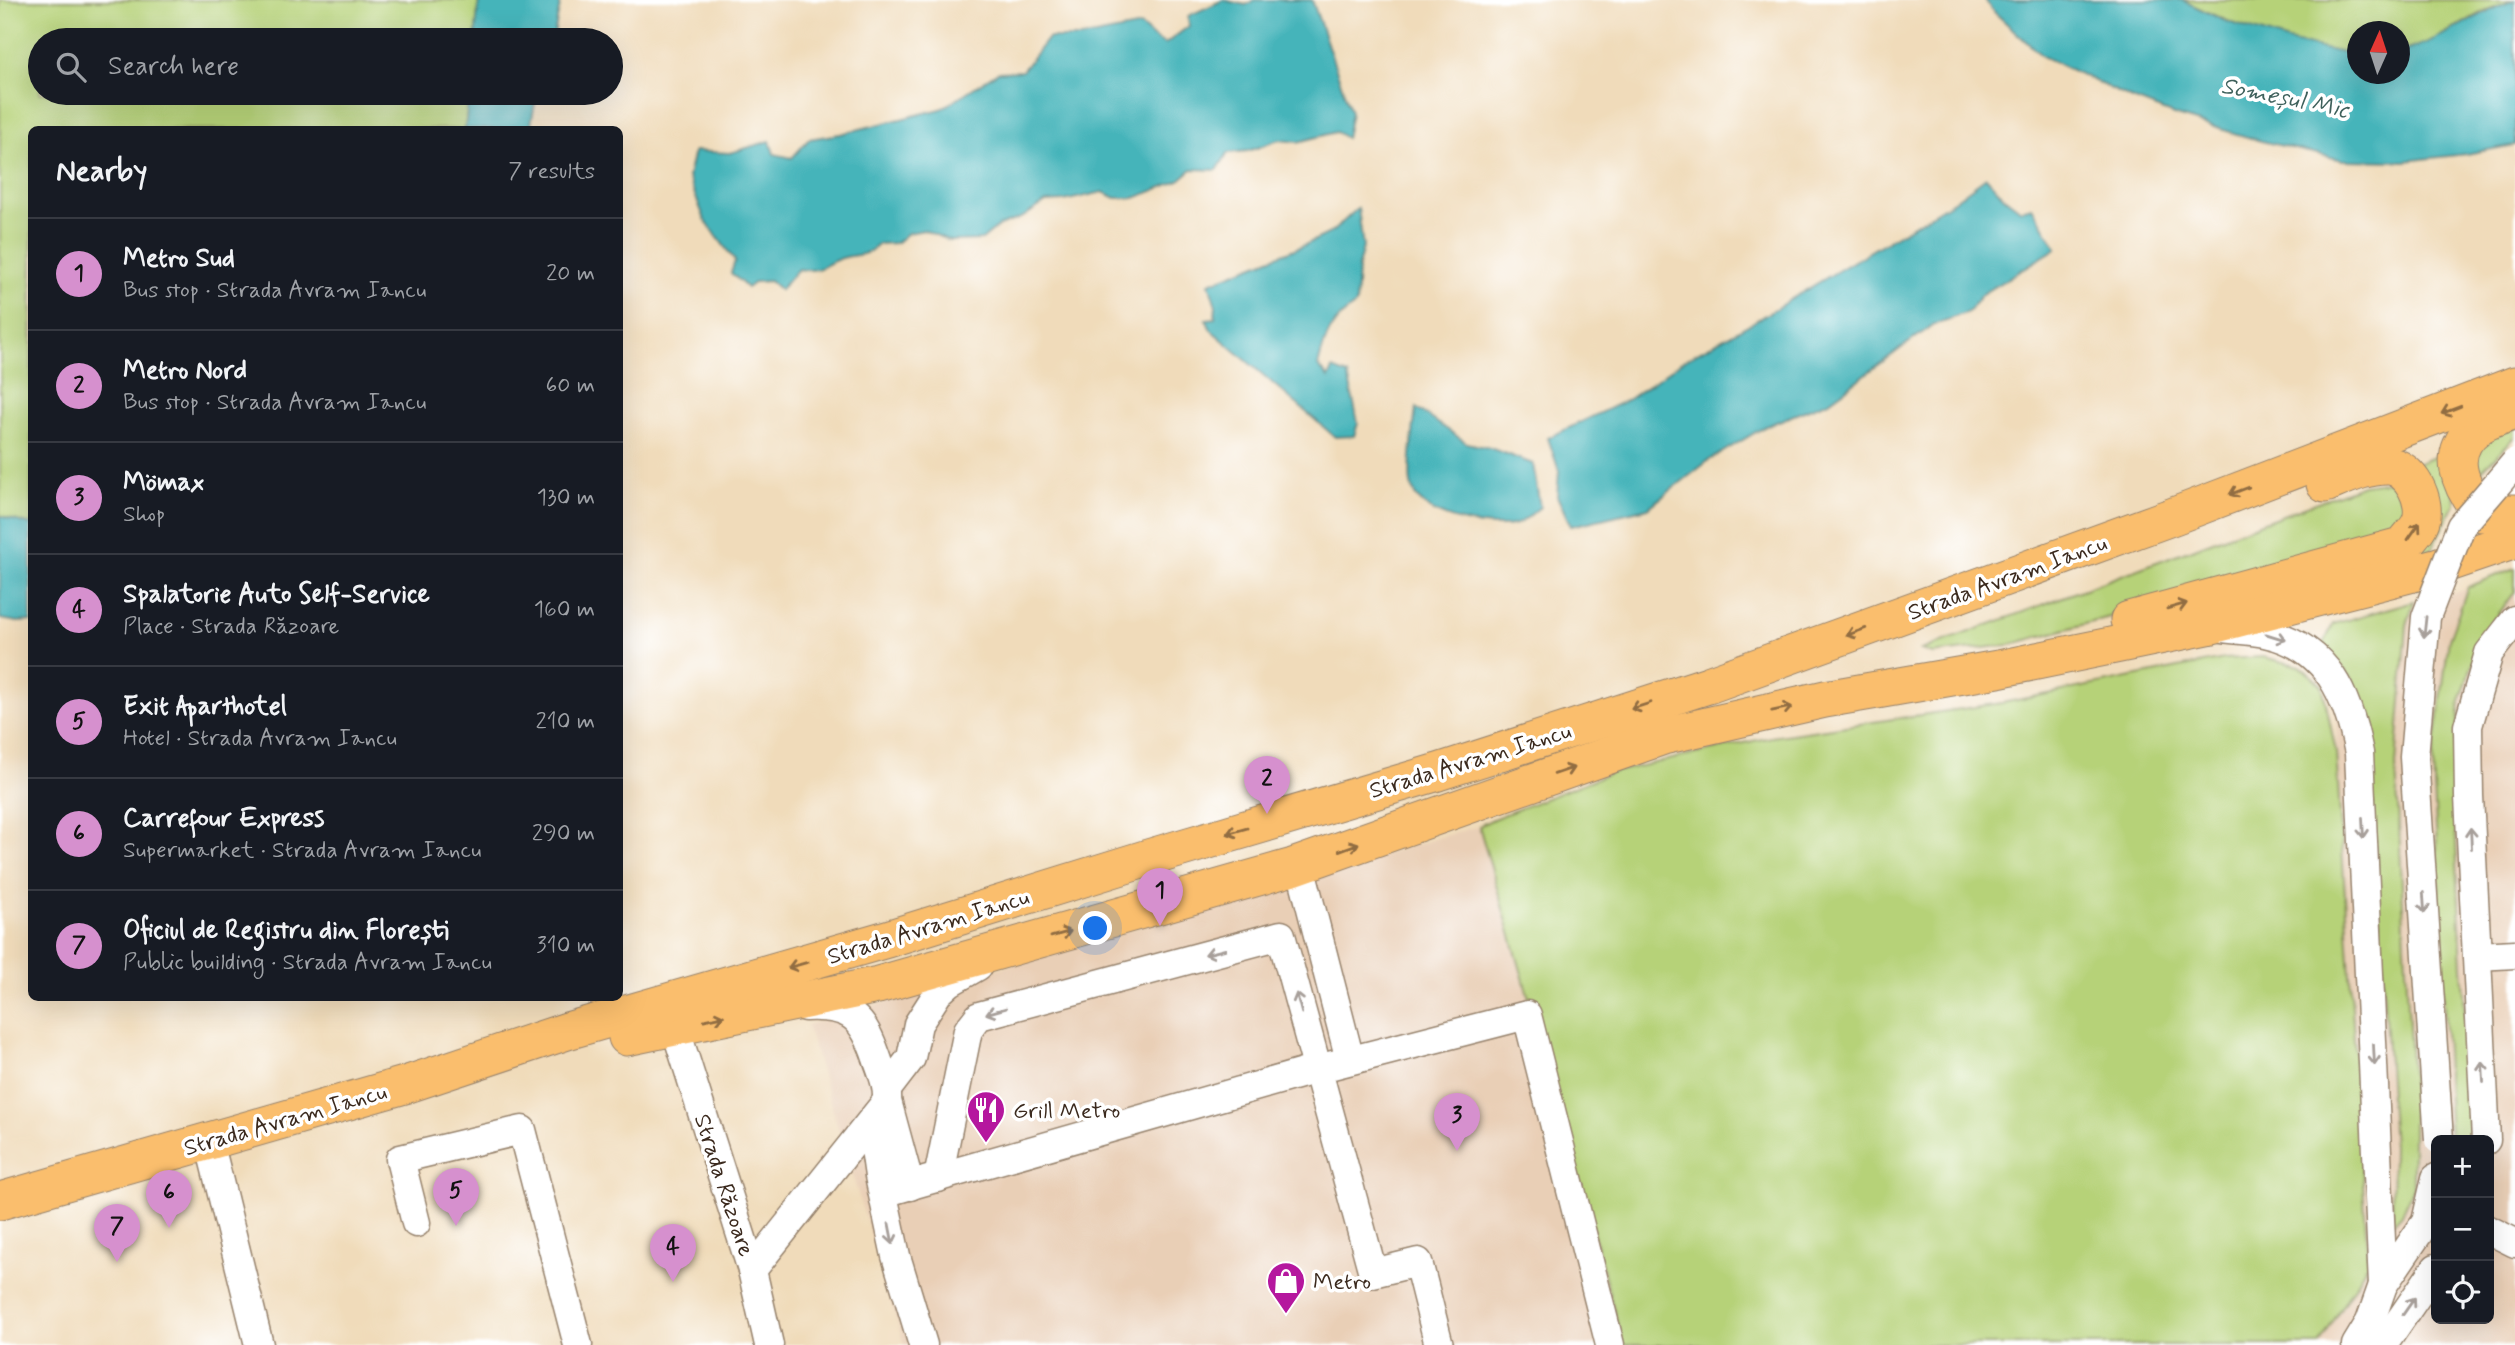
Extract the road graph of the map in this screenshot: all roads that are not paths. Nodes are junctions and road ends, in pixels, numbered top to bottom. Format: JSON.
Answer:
{"nodes":[{"id":1,"x":2515,"y":385,"type":"edge"},
{"id":2,"x":2515,"y":411,"type":"edge"},
{"id":3,"x":2515,"y":463,"type":"edge"},
{"id":4,"x":2515,"y":513,"type":"edge"},
{"id":5,"x":2515,"y":540,"type":"edge"},
{"id":6,"x":1897,"y":617,"type":"junction"},
{"id":7,"x":2515,"y":620,"type":"edge"},
{"id":8,"x":2208,"y":626,"type":"junction"},
{"id":9,"x":1998,"y":669,"type":"junction"},
{"id":10,"x":1300,"y":865,"type":"junction"},
{"id":11,"x":1009,"y":949,"type":"junction"},
{"id":12,"x":2515,"y":954,"type":"edge"},
{"id":13,"x":2477,"y":956,"type":"junction"},
{"id":14,"x":892,"y":981,"type":"junction"},
{"id":15,"x":763,"y":1008,"type":"junction"},
{"id":16,"x":918,"y":1024,"type":"junction"},
{"id":17,"x":675,"y":1027,"type":"junction"},
{"id":18,"x":876,"y":1056,"type":"junction"},
{"id":19,"x":1350,"y":1060,"type":"junction"},
{"id":20,"x":1317,"y":1069,"type":"junction"},
{"id":21,"x":408,"y":1084,"type":"junction"},
{"id":22,"x":888,"y":1094,"type":"junction"},
{"id":23,"x":2439,"y":1135,"type":"edge"},
{"id":24,"x":2486,"y":1135,"type":"edge"},
{"id":25,"x":209,"y":1140,"type":"junction"},
{"id":26,"x":938,"y":1178,"type":"junction"},
{"id":27,"x":910,"y":1186,"type":"junction"},
{"id":28,"x":883,"y":1193,"type":"junction"},
{"id":29,"x":2433,"y":1198,"type":"edge"},
{"id":30,"x":0,"y":1202,"type":"edge"},
{"id":31,"x":416,"y":1223,"type":"dead end"},
{"id":32,"x":2494,"y":1232,"type":"edge"},
{"id":33,"x":2515,"y":1243,"type":"edge"},
{"id":34,"x":752,"y":1270,"type":"junction"},
{"id":35,"x":2431,"y":1275,"type":"edge"},
{"id":36,"x":2383,"y":1285,"type":"junction"},
{"id":37,"x":259,"y":1345,"type":"edge"},
{"id":38,"x":578,"y":1345,"type":"edge"},
{"id":39,"x":769,"y":1345,"type":"edge"},
{"id":40,"x":923,"y":1345,"type":"edge"},
{"id":41,"x":1439,"y":1345,"type":"edge"},
{"id":42,"x":1610,"y":1345,"type":"edge"},
{"id":43,"x":2356,"y":1345,"type":"edge"},
{"id":44,"x":2383,"y":1345,"type":"edge"}],
"edges":[{"from":1,"to":6,"type":"main road","name":"Strada Avram Iancu","one_way":true},
{"from":2,"to":4,"type":"main road"},
{"from":3,"to":23,"type":"street","one_way":true,"bridge":true},
{"from":5,"to":8,"type":"main road","name":"Strada Avram Iancu"},
{"from":9,"to":6,"type":"main road","one_way":true},
{"from":6,"to":21,"type":"main road","name":"Strada Avram Iancu","one_way":true},
{"from":13,"to":7,"type":"street","one_way":true},
{"from":8,"to":9,"type":"main road","name":"Strada Avram Iancu"},
{"from":8,"to":36,"type":"street","one_way":true},
{"from":10,"to":9,"type":"main road","name":"Strada Avram Iancu","one_way":true},
{"from":11,"to":10,"type":"main road","name":"Strada Avram Iancu","one_way":true},
{"from":10,"to":19,"type":"street"},
{"from":11,"to":14,"type":"main road","name":"Strada Avram Iancu"},
{"from":11,"to":16,"type":"street"},
{"from":12,"to":13,"type":"street"},
{"from":24,"to":13,"type":"street","one_way":true},
{"from":14,"to":15,"type":"main road","name":"Strada Avram Iancu"},
{"from":14,"to":16,"type":"street"},
{"from":14,"to":18,"type":"street"},
{"from":17,"to":15,"type":"main road","name":"Strada Avram Iancu","one_way":true},
{"from":15,"to":18,"type":"street"},
{"from":16,"to":22,"type":"street"},
{"from":17,"to":21,"type":"main road","name":"Strada Avram Iancu"},
{"from":17,"to":34,"type":"street","name":"Strada Răzoare"},
{"from":18,"to":22,"type":"street"},
{"from":19,"to":20,"type":"street"},
{"from":19,"to":42,"type":"street"},
{"from":20,"to":26,"type":"street"},
{"from":20,"to":26,"type":"street","one_way":true},
{"from":20,"to":41,"type":"street"},
{"from":21,"to":25,"type":"main road","name":"Strada Avram Iancu"},
{"from":22,"to":27,"type":"street"},
{"from":22,"to":28,"type":"street"},
{"from":22,"to":34,"type":"street"},
{"from":25,"to":30,"type":"main road","name":"Strada Avram Iancu"},
{"from":25,"to":37,"type":"street"},
{"from":26,"to":27,"type":"street"},
{"from":27,"to":28,"type":"street"},
{"from":28,"to":40,"type":"street","one_way":true},
{"from":29,"to":36,"type":"street"},
{"from":31,"to":38,"type":"street"},
{"from":32,"to":33,"type":"street"},
{"from":34,"to":39,"type":"street","name":"Strada Răzoare"},
{"from":44,"to":35,"type":"street","one_way":true},
{"from":36,"to":43,"type":"street"}]}
